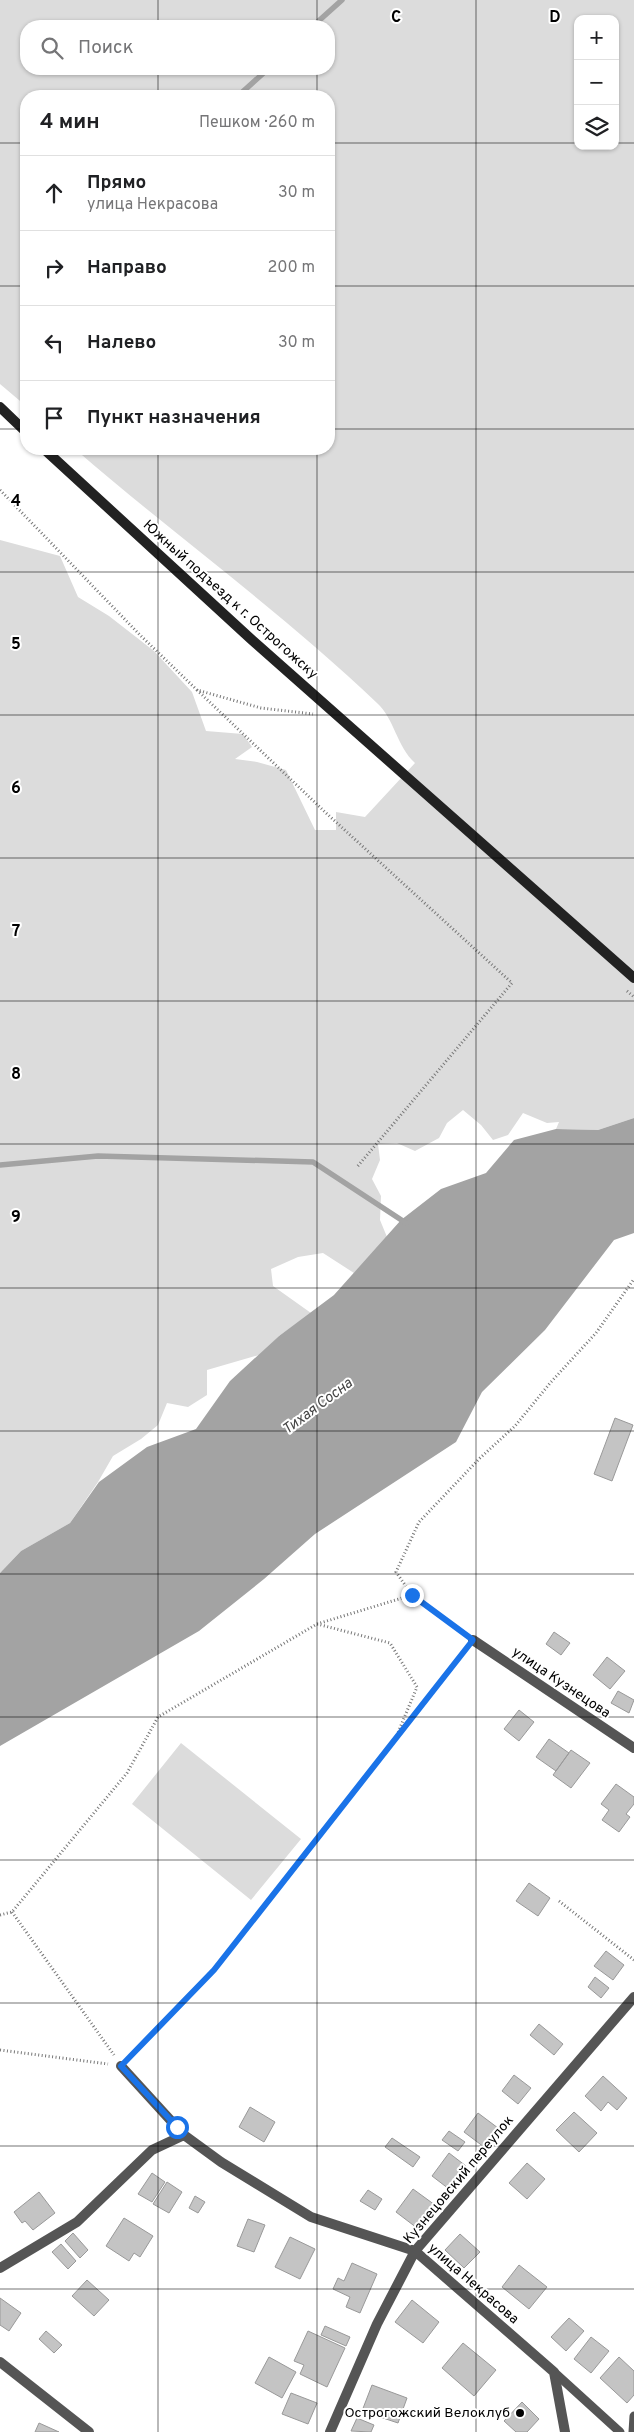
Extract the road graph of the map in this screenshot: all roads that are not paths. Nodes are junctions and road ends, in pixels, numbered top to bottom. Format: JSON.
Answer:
{"nodes":[{"id":1,"x":0,"y":407,"type":"edge"},
{"id":2,"x":20,"y":426,"type":"edge"},
{"id":3,"x":50,"y":455,"type":"edge"},
{"id":4,"x":634,"y":978,"type":"edge"},
{"id":5,"x":473,"y":1640,"type":"road end"},
{"id":6,"x":634,"y":1748,"type":"edge"},
{"id":7,"x":634,"y":1997,"type":"edge"},
{"id":8,"x":121,"y":2066,"type":"road end"},
{"id":9,"x":184,"y":2135,"type":"junction"},
{"id":10,"x":415,"y":2251,"type":"junction"},
{"id":11,"x":0,"y":2268,"type":"edge"},
{"id":12,"x":0,"y":2362,"type":"edge"},
{"id":13,"x":554,"y":2372,"type":"junction"},
{"id":14,"x":634,"y":2416,"type":"edge"},
{"id":15,"x":89,"y":2432,"type":"edge"},
{"id":16,"x":330,"y":2432,"type":"edge"},
{"id":17,"x":565,"y":2432,"type":"edge"},
{"id":18,"x":620,"y":2432,"type":"edge"},
{"id":19,"x":633,"y":2432,"type":"edge"}],
"edges":[{"from":1,"to":2,"type":"main road"},
{"from":3,"to":4,"type":"main road","name":"Южный подъезд к г. Острогожску"},
{"from":5,"to":6,"type":"street","name":"улица Кузнецова"},
{"from":7,"to":10,"type":"street","name":"Кузнецовский переулок"},
{"from":8,"to":9,"type":"street","name":"улица Некрасова"},
{"from":9,"to":10,"type":"street","name":"улица Некрасова"},
{"from":9,"to":11,"type":"street"},
{"from":10,"to":13,"type":"street","name":"улица Некрасова"},
{"from":10,"to":16,"type":"street","name":"Кузнецовский переулок"},
{"from":12,"to":15,"type":"street"},
{"from":13,"to":17,"type":"street"},
{"from":13,"to":18,"type":"lane"},
{"from":14,"to":19,"type":"lane"}]}
